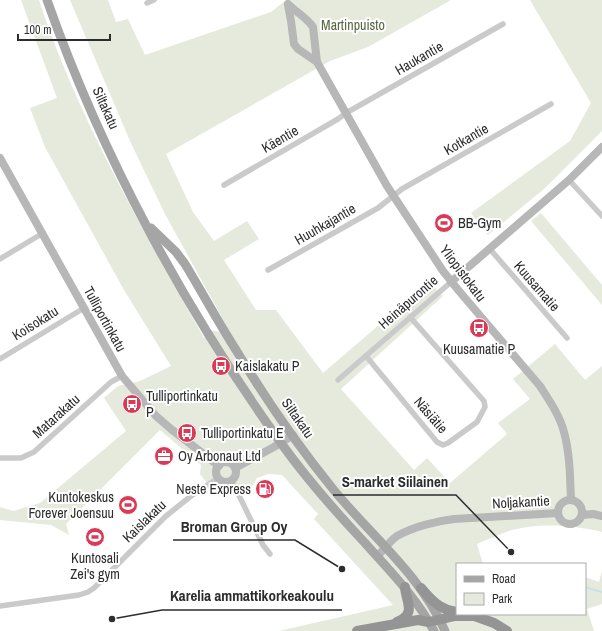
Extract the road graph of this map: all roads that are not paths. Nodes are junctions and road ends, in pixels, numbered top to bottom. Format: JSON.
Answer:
{"nodes":[{"id":1,"x":47,"y":0,"type":"edge"},
{"id":2,"x":154,"y":0,"type":"edge"},
{"id":3,"x":287,"y":2,"type":"edge"},
{"id":4,"x":146,"y":3,"type":"dead end"},
{"id":5,"x":502,"y":24,"type":"dead end"},
{"id":6,"x":317,"y":62,"type":"junction"},
{"id":7,"x":551,"y":104,"type":"dead end"},
{"id":8,"x":346,"y":113,"type":"junction"},
{"id":9,"x":602,"y":147,"type":"edge"},
{"id":10,"x":0,"y":158,"type":"edge"},
{"id":11,"x":569,"y":180,"type":"junction"},
{"id":12,"x":224,"y":185,"type":"dead end"},
{"id":13,"x":393,"y":196,"type":"junction"},
{"id":14,"x":602,"y":216,"type":"edge"},
{"id":15,"x":146,"y":223,"type":"junction"},
{"id":16,"x":43,"y":233,"type":"junction"},
{"id":17,"x":489,"y":248,"type":"junction"},
{"id":18,"x":0,"y":259,"type":"edge"},
{"id":19,"x":268,"y":270,"type":"dead end"},
{"id":20,"x":451,"y":282,"type":"junction"},
{"id":21,"x":84,"y":308,"type":"junction"},
{"id":22,"x":410,"y":317,"type":"junction"},
{"id":23,"x":567,"y":338,"type":"dead end"},
{"id":24,"x":366,"y":356,"type":"junction"},
{"id":25,"x":0,"y":359,"type":"edge"},
{"id":26,"x":122,"y":376,"type":"junction"},
{"id":27,"x":338,"y":380,"type":"dead end"},
{"id":28,"x":293,"y":436,"type":"junction"},
{"id":29,"x":281,"y":443,"type":"junction"},
{"id":30,"x":0,"y":458,"type":"edge"},
{"id":31,"x":219,"y":466,"type":"junction"},
{"id":32,"x":235,"y":468,"type":"junction"},
{"id":33,"x":218,"y":478,"type":"junction"},
{"id":34,"x":232,"y":480,"type":"junction"},
{"id":35,"x":571,"y":500,"type":"junction"},
{"id":36,"x":558,"y":513,"type":"junction"},
{"id":37,"x":582,"y":515,"type":"junction"},
{"id":38,"x":602,"y":516,"type":"edge"},
{"id":39,"x":386,"y":548,"type":"junction"},
{"id":40,"x":270,"y":554,"type":"dead end"},
{"id":41,"x":377,"y":556,"type":"junction"},
{"id":42,"x":404,"y":587,"type":"junction"},
{"id":43,"x":421,"y":588,"type":"junction"},
{"id":44,"x":0,"y":606,"type":"edge"},
{"id":45,"x":456,"y":612,"type":"edge"},
{"id":46,"x":471,"y":615,"type":"edge"},
{"id":47,"x":440,"y":620,"type":"junction"},
{"id":48,"x":392,"y":624,"type":"junction"},
{"id":49,"x":431,"y":626,"type":"edge"},
{"id":50,"x":356,"y":631,"type":"edge"},
{"id":51,"x":445,"y":631,"type":"edge"},
{"id":52,"x":507,"y":631,"type":"edge"}],
"edges":[{"from":1,"to":15,"type":"main road","name":"Siltakatu"},
{"from":2,"to":4,"type":"street"},
{"from":3,"to":6,"type":"street","name":"Yliopistokatu"},
{"from":3,"to":6,"type":"street","name":"Yliopistokatu"},
{"from":5,"to":8,"type":"street","name":"Haukantie"},
{"from":6,"to":8,"type":"street","name":"Yliopistokatu"},
{"from":7,"to":13,"type":"street","name":"Kotkantie"},
{"from":8,"to":12,"type":"street","name":"Käentie"},
{"from":8,"to":13,"type":"street","name":"Yliopistokatu"},
{"from":9,"to":11,"type":"street","name":"Heinäpurontie"},
{"from":10,"to":16,"type":"street","name":"Tulliportinkatu"},
{"from":11,"to":14,"type":"street"},
{"from":11,"to":17,"type":"street","name":"Heinäpurontie"},
{"from":13,"to":19,"type":"street","name":"Huuhkajantie"},
{"from":13,"to":20,"type":"street","name":"Yliopistokatu"},
{"from":15,"to":28,"type":"main road","name":"Siltakatu"},
{"from":15,"to":29,"type":"main road","name":"Siltakatu"},
{"from":16,"to":18,"type":"street"},
{"from":16,"to":21,"type":"street","name":"Tulliportinkatu"},
{"from":17,"to":20,"type":"street","name":"Heinäpurontie"},
{"from":17,"to":23,"type":"street","name":"Kuusamatie"},
{"from":20,"to":22,"type":"street","name":"Heinäpurontie"},
{"from":20,"to":35,"type":"street","name":"Yliopistokatu"},
{"from":21,"to":25,"type":"street","name":"Koisokatu"},
{"from":21,"to":26,"type":"street","name":"Tulliportinkatu"},
{"from":22,"to":24,"type":"street","name":"Heinäpurontie"},
{"from":22,"to":24,"type":"street","name":"Näsiätie"},
{"from":24,"to":27,"type":"street","name":"Heinäpurontie"},
{"from":26,"to":30,"type":"street","name":"Matarakatu"},
{"from":26,"to":31,"type":"street","name":"Tulliportinkatu"},
{"from":28,"to":29,"type":"street"},
{"from":28,"to":39,"type":"main road","name":"Siltakatu"},
{"from":29,"to":32,"type":"street"},
{"from":29,"to":41,"type":"main road","name":"Siltakatu"},
{"from":31,"to":32,"type":"street"},
{"from":31,"to":33,"type":"street"},
{"from":32,"to":34,"type":"street"},
{"from":33,"to":34,"type":"street"},
{"from":33,"to":44,"type":"street","name":"Kaislakatu"},
{"from":34,"to":40,"type":"street"},
{"from":35,"to":36,"type":"street"},
{"from":35,"to":37,"type":"street"},
{"from":36,"to":37,"type":"street"},
{"from":36,"to":39,"type":"street","name":"Noljakantie"},
{"from":37,"to":38,"type":"street"},
{"from":39,"to":41,"type":"street","name":"Noljakantie"},
{"from":39,"to":43,"type":"main road","name":"Siltakatu"},
{"from":41,"to":42,"type":"main road","name":"Siltakatu"},
{"from":42,"to":48,"type":"highway"},
{"from":42,"to":49,"type":"main road","name":"Siltakatu"},
{"from":43,"to":45,"type":"highway"},
{"from":43,"to":47,"type":"main road","name":"Siltakatu"},
{"from":46,"to":47,"type":"highway"},
{"from":46,"to":52,"type":"highway"},
{"from":47,"to":49,"type":"highway"},
{"from":47,"to":51,"type":"main road","name":"Siltakatu"},
{"from":48,"to":49,"type":"highway"},
{"from":48,"to":50,"type":"highway"}]}
